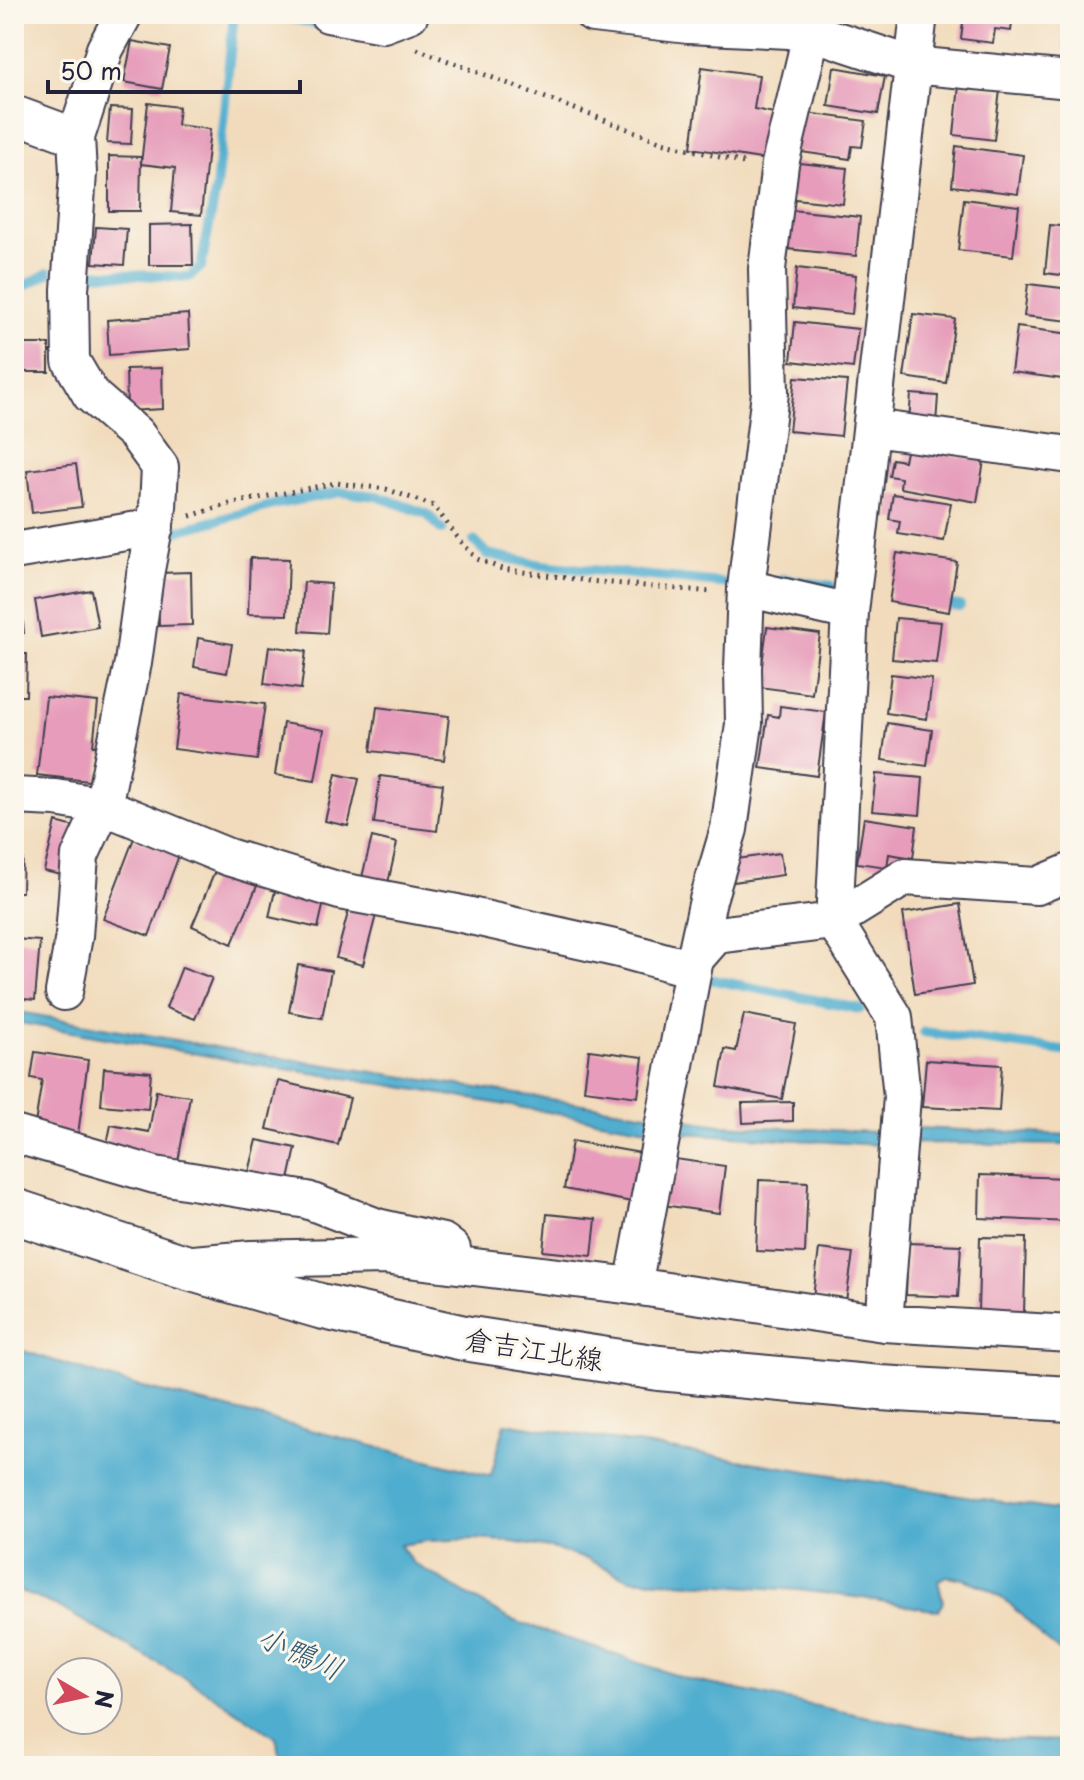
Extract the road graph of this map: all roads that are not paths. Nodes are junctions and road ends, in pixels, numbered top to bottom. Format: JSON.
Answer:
{"nodes":[{"id":1,"x":124,"y":14,"type":"edge"},
{"id":2,"x":328,"y":14,"type":"edge"},
{"id":3,"x":410,"y":14,"type":"edge"},
{"id":4,"x":593,"y":14,"type":"edge"},
{"id":5,"x":919,"y":14,"type":"edge"},
{"id":6,"x":689,"y":20,"type":"edge"},
{"id":7,"x":812,"y":31,"type":"junction"},
{"id":8,"x":912,"y":65,"type":"junction"},
{"id":9,"x":1070,"y":80,"type":"edge"},
{"id":10,"x":14,"y":114,"type":"edge"},
{"id":11,"x":76,"y":137,"type":"junction"},
{"id":12,"x":872,"y":428,"type":"junction"},
{"id":13,"x":1070,"y":455,"type":"edge"},
{"id":14,"x":155,"y":527,"type":"junction"},
{"id":15,"x":14,"y":551,"type":"edge"},
{"id":16,"x":746,"y":591,"type":"junction"},
{"id":17,"x":850,"y":612,"type":"junction"},
{"id":18,"x":14,"y":796,"type":"edge"},
{"id":19,"x":103,"y":806,"type":"junction"},
{"id":20,"x":1070,"y":872,"type":"edge"},
{"id":21,"x":834,"y":921,"type":"junction"},
{"id":22,"x":695,"y":959,"type":"junction"},
{"id":23,"x":64,"y":992,"type":"dead end"},
{"id":24,"x":14,"y":1134,"type":"edge"},
{"id":25,"x":14,"y":1211,"type":"edge"},
{"id":26,"x":178,"y":1265,"type":"junction"},
{"id":27,"x":479,"y":1269,"type":"junction"},
{"id":28,"x":633,"y":1286,"type":"junction"},
{"id":29,"x":884,"y":1323,"type":"junction"},
{"id":30,"x":1070,"y":1334,"type":"edge"},
{"id":31,"x":1070,"y":1399,"type":"edge"}],
"edges":[{"from":1,"to":11,"type":"street"},
{"from":2,"to":3,"type":"street"},
{"from":4,"to":6,"type":"street"},
{"from":5,"to":8,"type":"street"},
{"from":6,"to":7,"type":"street"},
{"from":7,"to":8,"type":"street"},
{"from":7,"to":16,"type":"street"},
{"from":8,"to":9,"type":"street"},
{"from":8,"to":12,"type":"street"},
{"from":10,"to":11,"type":"street"},
{"from":11,"to":14,"type":"street"},
{"from":12,"to":13,"type":"street"},
{"from":12,"to":17,"type":"street"},
{"from":14,"to":15,"type":"street"},
{"from":14,"to":19,"type":"street"},
{"from":16,"to":17,"type":"street"},
{"from":16,"to":22,"type":"street"},
{"from":17,"to":21,"type":"street"},
{"from":18,"to":19,"type":"street"},
{"from":19,"to":22,"type":"street"},
{"from":19,"to":23,"type":"street"},
{"from":20,"to":21,"type":"street"},
{"from":21,"to":22,"type":"street"},
{"from":21,"to":29,"type":"street"},
{"from":22,"to":28,"type":"street"},
{"from":24,"to":27,"type":"street"},
{"from":25,"to":26,"type":"main road","name":"倉吉江北線"},
{"from":26,"to":27,"type":"street"},
{"from":26,"to":31,"type":"main road","name":"倉吉江北線"},
{"from":27,"to":28,"type":"street"},
{"from":28,"to":29,"type":"street"},
{"from":29,"to":30,"type":"street"}]}
